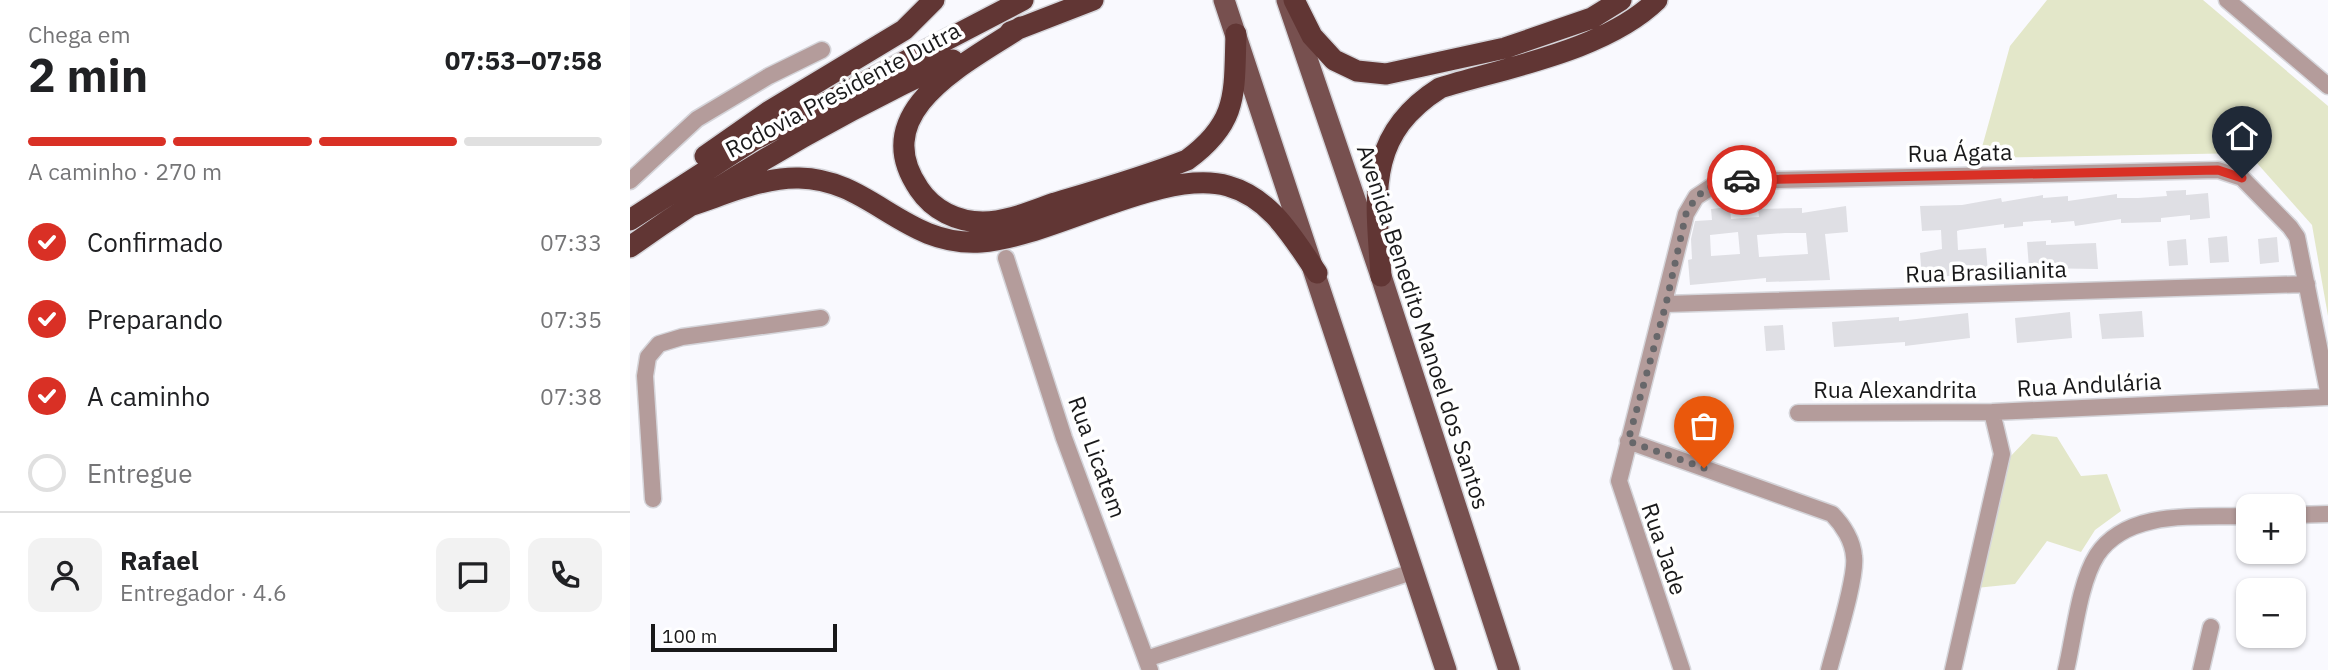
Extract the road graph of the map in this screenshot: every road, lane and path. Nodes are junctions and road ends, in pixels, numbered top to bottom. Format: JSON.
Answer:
{"nodes":[{"id":1,"x":934,"y":0,"type":"edge"},
{"id":2,"x":1023,"y":0,"type":"edge"},
{"id":3,"x":1093,"y":0,"type":"edge"},
{"id":4,"x":1224,"y":0,"type":"edge"},
{"id":5,"x":1287,"y":0,"type":"edge"},
{"id":6,"x":1294,"y":0,"type":"edge"},
{"id":7,"x":1621,"y":0,"type":"edge"},
{"id":8,"x":1657,"y":0,"type":"edge"},
{"id":9,"x":2227,"y":0,"type":"edge"},
{"id":10,"x":1021,"y":27,"type":"junction"},
{"id":11,"x":1236,"y":34,"type":"junction"},
{"id":12,"x":822,"y":50,"type":"dead end"},
{"id":13,"x":2328,"y":86,"type":"edge"},
{"id":14,"x":630,"y":181,"type":"edge"},
{"id":15,"x":686,"y":207,"type":"junction"},
{"id":16,"x":630,"y":219,"type":"edge"},
{"id":17,"x":630,"y":247,"type":"edge"},
{"id":18,"x":1006,"y":257,"type":"dead end"},
{"id":19,"x":1317,"y":273,"type":"junction"},
{"id":20,"x":1381,"y":276,"type":"junction"},
{"id":21,"x":2307,"y":284,"type":"junction"},
{"id":22,"x":1666,"y":304,"type":"junction"},
{"id":23,"x":821,"y":318,"type":"dead end"},
{"id":24,"x":2328,"y":391,"type":"edge"},
{"id":25,"x":2328,"y":397,"type":"edge"},
{"id":26,"x":1992,"y":412,"type":"junction"},
{"id":27,"x":1798,"y":413,"type":"dead end"},
{"id":28,"x":1628,"y":441,"type":"junction"},
{"id":29,"x":653,"y":499,"type":"dead end"},
{"id":30,"x":2328,"y":514,"type":"edge"},
{"id":31,"x":2306,"y":515,"type":"edge"},
{"id":32,"x":2236,"y":517,"type":"edge"},
{"id":33,"x":1412,"y":572,"type":"junction"},
{"id":34,"x":2211,"y":627,"type":"dead end"},
{"id":35,"x":1148,"y":665,"type":"edge"},
{"id":36,"x":1446,"y":670,"type":"edge"},
{"id":37,"x":1509,"y":670,"type":"edge"},
{"id":38,"x":1682,"y":670,"type":"edge"},
{"id":39,"x":1829,"y":670,"type":"edge"},
{"id":40,"x":1952,"y":670,"type":"edge"},
{"id":41,"x":2066,"y":670,"type":"edge"},
{"id":42,"x":2200,"y":670,"type":"edge"}],
"edges":[{"from":1,"to":16,"type":"highway"},
{"from":2,"to":16,"type":"highway","name":"Rodovia Presidente Dutra"},
{"from":3,"to":10,"type":"highway","name":"Rodovia Presidente Dutra"},
{"from":4,"to":11,"type":"main road"},
{"from":5,"to":20,"type":"main road","name":"Avenida Benedito Manoel dos Santos"},
{"from":6,"to":7,"type":"highway"},
{"from":8,"to":20,"type":"highway"},
{"from":9,"to":13,"type":"street"},
{"from":10,"to":11,"type":"highway"},
{"from":10,"to":15,"type":"highway","name":"Rodovia Presidente Dutra"},
{"from":11,"to":19,"type":"main road"},
{"from":12,"to":14,"type":"street"},
{"from":15,"to":17,"type":"highway","name":"Rodovia Presidente Dutra"},
{"from":15,"to":19,"type":"highway"},
{"from":18,"to":35,"type":"street","name":"Rua Licatem"},
{"from":19,"to":33,"type":"main road"},
{"from":20,"to":37,"type":"main road","name":"Avenida Benedito Manoel dos Santos"},
{"from":21,"to":22,"type":"street","name":"Rua Brasilianita"},
{"from":21,"to":22,"type":"street","name":"Rua Ágata"},
{"from":21,"to":24,"type":"street","name":"Rua Ágata"},
{"from":22,"to":28,"type":"street","name":"Rua Ágata"},
{"from":23,"to":29,"type":"street"},
{"from":25,"to":26,"type":"street","name":"Rua Andulária"},
{"from":26,"to":27,"type":"street","name":"Rua Alexandrita"},
{"from":26,"to":40,"type":"street","name":"Rua Andulária"},
{"from":28,"to":38,"type":"street","name":"Rua Jade"},
{"from":28,"to":39,"type":"street"},
{"from":30,"to":31,"type":"street"},
{"from":32,"to":41,"type":"street"},
{"from":33,"to":35,"type":"street"},
{"from":33,"to":36,"type":"main road"},
{"from":34,"to":42,"type":"street"}]}
